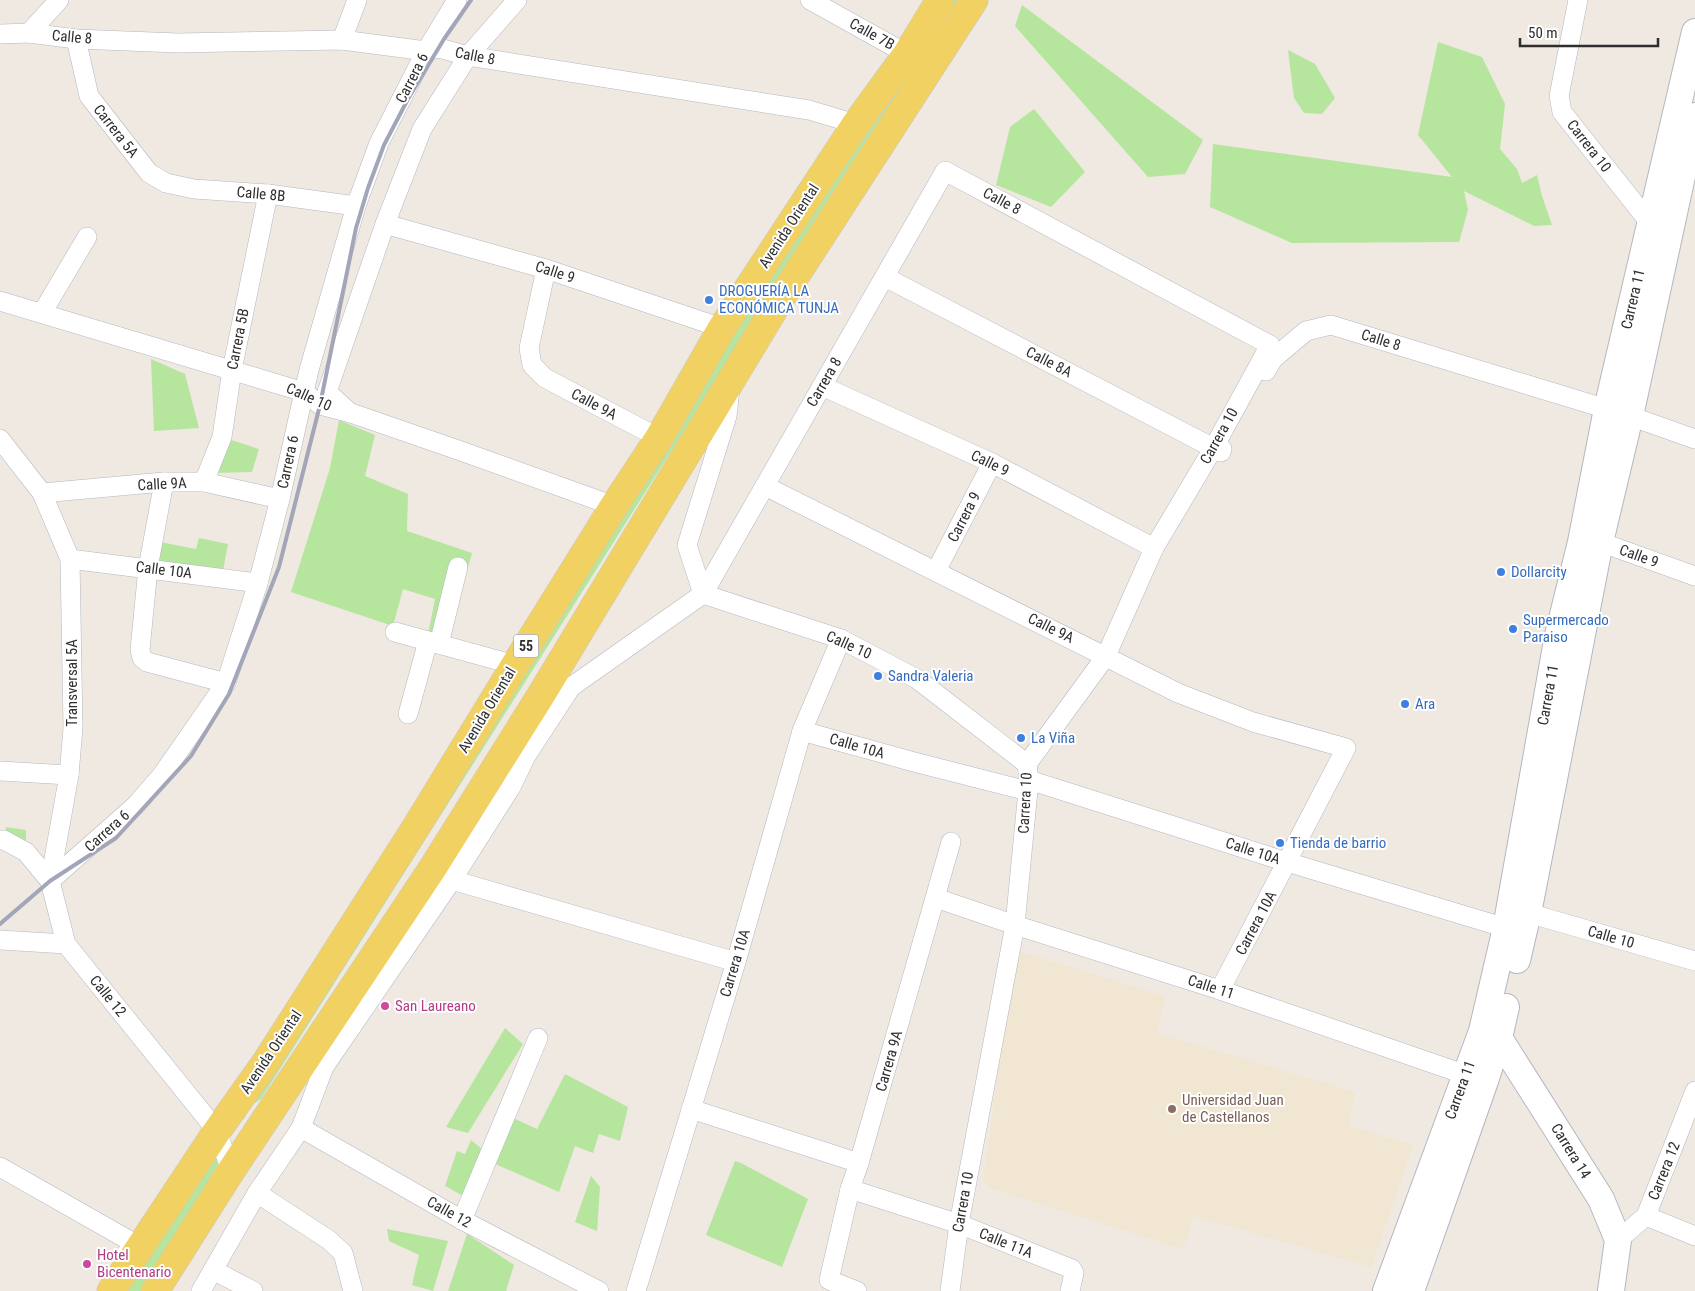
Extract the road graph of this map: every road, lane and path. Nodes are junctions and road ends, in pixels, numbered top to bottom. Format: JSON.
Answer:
{"nodes":[{"id":1,"x":59,"y":0,"type":"edge"},
{"id":2,"x":357,"y":0,"type":"edge"},
{"id":3,"x":457,"y":0,"type":"edge"},
{"id":4,"x":516,"y":0,"type":"edge"},
{"id":5,"x":810,"y":0,"type":"edge"},
{"id":6,"x":940,"y":0,"type":"edge"},
{"id":7,"x":974,"y":0,"type":"edge"},
{"id":8,"x":1578,"y":0,"type":"edge"},
{"id":9,"x":1695,"y":32,"type":"edge"},
{"id":10,"x":29,"y":33,"type":"junction"},
{"id":11,"x":0,"y":34,"type":"edge"},
{"id":12,"x":76,"y":38,"type":"junction"},
{"id":13,"x":342,"y":40,"type":"junction"},
{"id":14,"x":426,"y":51,"type":"junction"},
{"id":15,"x":907,"y":54,"type":"junction"},
{"id":16,"x":468,"y":56,"type":"junction"},
{"id":17,"x":1695,"y":116,"type":"edge"},
{"id":18,"x":856,"y":124,"type":"junction"},
{"id":19,"x":945,"y":171,"type":"joint"},
{"id":20,"x":166,"y":183,"type":"joint"},
{"id":21,"x":268,"y":194,"type":"junction"},
{"id":22,"x":356,"y":206,"type":"junction"},
{"id":23,"x":1650,"y":223,"type":"junction"},
{"id":24,"x":385,"y":224,"type":"junction"},
{"id":25,"x":87,"y":237,"type":"dead end"},
{"id":26,"x":546,"y":269,"type":"junction"},
{"id":27,"x":885,"y":277,"type":"junction"},
{"id":28,"x":0,"y":301,"type":"edge"},
{"id":29,"x":42,"y":312,"type":"junction"},
{"id":30,"x":722,"y":328,"type":"junction"},
{"id":31,"x":1270,"y":345,"type":"joint"},
{"id":32,"x":232,"y":370,"type":"junction"},
{"id":33,"x":731,"y":379,"type":"junction"},
{"id":34,"x":822,"y":386,"type":"junction"},
{"id":35,"x":304,"y":392,"type":"junction"},
{"id":36,"x":1619,"y":412,"type":"junction"},
{"id":37,"x":351,"y":413,"type":"junction"},
{"id":38,"x":659,"y":438,"type":"junction"},
{"id":39,"x":0,"y":439,"type":"edge"},
{"id":40,"x":1695,"y":440,"type":"edge"},
{"id":41,"x":1214,"y":447,"type":"junction"},
{"id":42,"x":992,"y":463,"type":"junction"},
{"id":43,"x":164,"y":482,"type":"junction"},
{"id":44,"x":204,"y":482,"type":"junction"},
{"id":45,"x":765,"y":486,"type":"junction"},
{"id":46,"x":42,"y":493,"type":"junction"},
{"id":47,"x":280,"y":499,"type":"junction"},
{"id":48,"x":614,"y":506,"type":"junction"},
{"id":49,"x":1591,"y":542,"type":"junction"},
{"id":50,"x":1154,"y":548,"type":"junction"},
{"id":51,"x":70,"y":559,"type":"junction"},
{"id":52,"x":458,"y":567,"type":"dead end"},
{"id":53,"x":148,"y":568,"type":"junction"},
{"id":54,"x":936,"y":571,"type":"junction"},
{"id":55,"x":1695,"y":576,"type":"edge"},
{"id":56,"x":258,"y":583,"type":"junction"},
{"id":57,"x":703,"y":594,"type":"junction"},
{"id":58,"x":395,"y":632,"type":"dead end"},
{"id":59,"x":841,"y":639,"type":"junction"},
{"id":60,"x":434,"y":643,"type":"junction"},
{"id":61,"x":1106,"y":656,"type":"junction"},
{"id":62,"x":514,"y":665,"type":"junction"},
{"id":63,"x":226,"y":683,"type":"junction"},
{"id":64,"x":571,"y":687,"type":"junction"},
{"id":65,"x":541,"y":695,"type":"junction"},
{"id":66,"x":408,"y":714,"type":"dead end"},
{"id":67,"x":802,"y":731,"type":"junction"},
{"id":68,"x":1346,"y":748,"type":"joint"},
{"id":69,"x":0,"y":771,"type":"edge"},
{"id":70,"x":69,"y":775,"type":"junction"},
{"id":71,"x":1028,"y":778,"type":"junction"},
{"id":72,"x":0,"y":840,"type":"edge"},
{"id":73,"x":951,"y":842,"type":"dead end"},
{"id":74,"x":1288,"y":862,"type":"junction"},
{"id":75,"x":442,"y":875,"type":"junction"},
{"id":76,"x":50,"y":881,"type":"junction"},
{"id":77,"x":936,"y":898,"type":"junction"},
{"id":78,"x":1528,"y":913,"type":"junction"},
{"id":79,"x":1015,"y":925,"type":"junction"},
{"id":80,"x":1506,"y":928,"type":"junction"},
{"id":81,"x":0,"y":940,"type":"edge"},
{"id":82,"x":66,"y":944,"type":"junction"},
{"id":83,"x":1695,"y":961,"type":"edge"},
{"id":84,"x":736,"y":962,"type":"junction"},
{"id":85,"x":1220,"y":990,"type":"junction"},
{"id":86,"x":1490,"y":1034,"type":"junction"},
{"id":87,"x":538,"y":1038,"type":"dead end"},
{"id":88,"x":1476,"y":1078,"type":"junction"},
{"id":89,"x":1695,"y":1091,"type":"edge"},
{"id":90,"x":691,"y":1109,"type":"junction"},
{"id":91,"x":302,"y":1128,"type":"junction"},
{"id":92,"x":217,"y":1131,"type":"junction"},
{"id":93,"x":859,"y":1163,"type":"junction"},
{"id":94,"x":0,"y":1166,"type":"edge"},
{"id":95,"x":231,"y":1171,"type":"junction"},
{"id":96,"x":850,"y":1189,"type":"junction"},
{"id":97,"x":257,"y":1193,"type":"junction"},
{"id":98,"x":1646,"y":1216,"type":"junction"},
{"id":99,"x":462,"y":1220,"type":"junction"},
{"id":100,"x":959,"y":1224,"type":"junction"},
{"id":101,"x":1695,"y":1236,"type":"edge"},
{"id":102,"x":1618,"y":1240,"type":"junction"},
{"id":103,"x":213,"y":1270,"type":"junction"},
{"id":104,"x":1072,"y":1282,"type":"edge"},
{"id":105,"x":114,"y":1286,"type":"edge"},
{"id":106,"x":156,"y":1291,"type":"edge"},
{"id":107,"x":201,"y":1291,"type":"edge"},
{"id":108,"x":253,"y":1291,"type":"edge"},
{"id":109,"x":353,"y":1291,"type":"edge"},
{"id":110,"x":599,"y":1291,"type":"edge"},
{"id":111,"x":636,"y":1291,"type":"edge"},
{"id":112,"x":857,"y":1291,"type":"edge"},
{"id":113,"x":950,"y":1291,"type":"edge"},
{"id":114,"x":1386,"y":1291,"type":"edge"},
{"id":115,"x":1411,"y":1291,"type":"edge"},
{"id":116,"x":1611,"y":1291,"type":"edge"}],
"edges":[{"from":1,"to":10,"type":"street"},
{"from":2,"to":13,"type":"street"},
{"from":3,"to":14,"type":"street","name":"Carrera 6"},
{"from":4,"to":16,"type":"street"},
{"from":5,"to":15,"type":"street","name":"Calle 7B"},
{"from":6,"to":15,"type":"main road","name":"Avenida Oriental","number":"55"},
{"from":7,"to":33,"type":"main road","number":"55"},
{"from":8,"to":23,"type":"street","name":"Carrera 10"},
{"from":9,"to":23,"type":"main road","name":"Carrera 11"},
{"from":10,"to":11,"type":"street","name":"Calle 8"},
{"from":10,"to":12,"type":"street","name":"Calle 8"},
{"from":12,"to":13,"type":"street","name":"Calle 8"},
{"from":12,"to":20,"type":"street","name":"Carrera 5A"},
{"from":13,"to":14,"type":"street","name":"Calle 8"},
{"from":14,"to":16,"type":"street","name":"Calle 8"},
{"from":14,"to":22,"type":"street","name":"Carrera 6"},
{"from":15,"to":18,"type":"main road","name":"Avenida Oriental","number":"55"},
{"from":16,"to":18,"type":"street","name":"Calle 8"},
{"from":16,"to":24,"type":"street"},
{"from":17,"to":36,"type":"main road","name":"Carrera 11"},
{"from":18,"to":30,"type":"main road","name":"Avenida Oriental","number":"55"},
{"from":19,"to":27,"type":"street","name":"Carrera 8"},
{"from":19,"to":31,"type":"street","name":"Calle 8"},
{"from":20,"to":21,"type":"street","name":"Calle 8B"},
{"from":21,"to":22,"type":"street","name":"Calle 8B"},
{"from":21,"to":32,"type":"street","name":"Carrera 5B"},
{"from":22,"to":35,"type":"street","name":"Carrera 6"},
{"from":23,"to":36,"type":"main road","name":"Carrera 11"},
{"from":24,"to":26,"type":"street","name":"Calle 9"},
{"from":24,"to":37,"type":"street"},
{"from":25,"to":29,"type":"street"},
{"from":26,"to":30,"type":"street","name":"Calle 9"},
{"from":26,"to":38,"type":"street","name":"Calle 9A"},
{"from":27,"to":34,"type":"street","name":"Carrera 8"},
{"from":27,"to":41,"type":"street","name":"Calle 8A"},
{"from":28,"to":29,"type":"street","name":"Calle 10"},
{"from":29,"to":32,"type":"street","name":"Calle 10"},
{"from":30,"to":38,"type":"main road","name":"Avenida Oriental","number":"55"},
{"from":31,"to":41,"type":"street","name":"Carrera 10"},
{"from":32,"to":35,"type":"street","name":"Calle 10"},
{"from":32,"to":44,"type":"street","name":"Carrera 5B"},
{"from":33,"to":57,"type":"street"},
{"from":33,"to":65,"type":"main road","number":"55"},
{"from":34,"to":42,"type":"street","name":"Calle 9"},
{"from":34,"to":45,"type":"street","name":"Carrera 8"},
{"from":35,"to":37,"type":"street","name":"Calle 10"},
{"from":35,"to":47,"type":"street","name":"Carrera 6"},
{"from":36,"to":40,"type":"street","name":"Calle 8"},
{"from":36,"to":41,"type":"street","name":"Calle 8"},
{"from":36,"to":49,"type":"main road","name":"Carrera 11"},
{"from":37,"to":48,"type":"street","name":"Calle 10"},
{"from":38,"to":48,"type":"main road","name":"Avenida Oriental","number":"55"},
{"from":39,"to":46,"type":"street","name":"Transversal 5A"},
{"from":41,"to":50,"type":"street","name":"Carrera 10"},
{"from":42,"to":50,"type":"street","name":"Calle 9"},
{"from":42,"to":54,"type":"street","name":"Carrera 9"},
{"from":43,"to":44,"type":"street","name":"Calle 9A"},
{"from":43,"to":46,"type":"street","name":"Calle 9A"},
{"from":43,"to":53,"type":"street"},
{"from":44,"to":47,"type":"street","name":"Calle 9A"},
{"from":45,"to":54,"type":"street","name":"Calle 9A"},
{"from":45,"to":57,"type":"street","name":"Carrera 8"},
{"from":46,"to":51,"type":"street","name":"Transversal 5A"},
{"from":47,"to":56,"type":"street","name":"Carrera 6"},
{"from":48,"to":62,"type":"main road","name":"Avenida Oriental","number":"55"},
{"from":49,"to":55,"type":"street","name":"Calle 9"},
{"from":49,"to":78,"type":"main road","name":"Carrera 11"},
{"from":49,"to":80,"type":"main road","name":"Carrera 11"},
{"from":50,"to":61,"type":"street","name":"Carrera 10"},
{"from":51,"to":53,"type":"street","name":"Calle 10A"},
{"from":51,"to":70,"type":"street","name":"Transversal 5A"},
{"from":52,"to":60,"type":"street"},
{"from":53,"to":56,"type":"street","name":"Calle 10A"},
{"from":53,"to":63,"type":"street"},
{"from":54,"to":61,"type":"street","name":"Calle 9A"},
{"from":56,"to":63,"type":"street","name":"Carrera 6"},
{"from":57,"to":59,"type":"street","name":"Calle 10"},
{"from":57,"to":64,"type":"street","name":"Carrera 8"},
{"from":58,"to":60,"type":"street"},
{"from":59,"to":67,"type":"street","name":"Carrera 10A"},
{"from":59,"to":71,"type":"street","name":"Calle 10"},
{"from":60,"to":62,"type":"street"},
{"from":60,"to":66,"type":"street"},
{"from":61,"to":68,"type":"street","name":"Calle 9A"},
{"from":61,"to":71,"type":"street","name":"Carrera 10"},
{"from":62,"to":92,"type":"main road","name":"Avenida Oriental","number":"55"},
{"from":63,"to":76,"type":"street","name":"Carrera 6"},
{"from":64,"to":65,"type":"street","name":"Carrera 8"},
{"from":64,"to":75,"type":"street"},
{"from":65,"to":75,"type":"main road","number":"55"},
{"from":67,"to":71,"type":"street","name":"Calle 10A"},
{"from":67,"to":84,"type":"street","name":"Carrera 10A"},
{"from":68,"to":74,"type":"street","name":"Carrera 10A"},
{"from":69,"to":70,"type":"street"},
{"from":70,"to":76,"type":"street","name":"Transversal 5A"},
{"from":71,"to":74,"type":"street","name":"Calle 10A"},
{"from":71,"to":79,"type":"street","name":"Carrera 10"},
{"from":72,"to":76,"type":"street"},
{"from":73,"to":77,"type":"street","name":"Carrera 9A"},
{"from":74,"to":80,"type":"street","name":"Calle 10A"},
{"from":74,"to":85,"type":"street","name":"Carrera 10A"},
{"from":75,"to":84,"type":"street"},
{"from":75,"to":91,"type":"street"},
{"from":75,"to":95,"type":"main road","number":"55"},
{"from":76,"to":82,"type":"street","name":"Transversal 5A"},
{"from":77,"to":79,"type":"street","name":"Calle 11"},
{"from":77,"to":93,"type":"street","name":"Carrera 9A"},
{"from":78,"to":83,"type":"street","name":"Calle 10"},
{"from":78,"to":86,"type":"main road","name":"Carrera 11"},
{"from":79,"to":85,"type":"street","name":"Calle 11"},
{"from":79,"to":100,"type":"street","name":"Carrera 10"},
{"from":80,"to":86,"type":"main road","name":"Carrera 11"},
{"from":81,"to":82,"type":"street"},
{"from":82,"to":92,"type":"street","name":"Calle 12"},
{"from":84,"to":90,"type":"street","name":"Carrera 10A"},
{"from":85,"to":88,"type":"street","name":"Calle 11"},
{"from":86,"to":88,"type":"main road","name":"Carrera 11"},
{"from":86,"to":102,"type":"main road","name":"Carrera 14"},
{"from":87,"to":99,"type":"street"},
{"from":88,"to":114,"type":"main road","name":"Carrera 11"},
{"from":88,"to":115,"type":"main road","name":"Carrera 11"},
{"from":89,"to":98,"type":"street","name":"Carrera 12"},
{"from":90,"to":93,"type":"street"},
{"from":90,"to":111,"type":"street","name":"Carrera 10A"},
{"from":91,"to":97,"type":"street"},
{"from":91,"to":99,"type":"street","name":"Calle 12"},
{"from":92,"to":95,"type":"street","name":"Calle 12"},
{"from":92,"to":105,"type":"main road","name":"Avenida Oriental","number":"55"},
{"from":93,"to":96,"type":"street","name":"Carrera 9A"},
{"from":94,"to":105,"type":"street"},
{"from":95,"to":106,"type":"main road","number":"55"},
{"from":96,"to":100,"type":"street","name":"Calle 11A"},
{"from":96,"to":112,"type":"street","name":"Carrera 9A"},
{"from":97,"to":103,"type":"street"},
{"from":97,"to":109,"type":"street"},
{"from":98,"to":101,"type":"street"},
{"from":98,"to":102,"type":"street","name":"Carrera 12"},
{"from":99,"to":110,"type":"street","name":"Calle 12"},
{"from":100,"to":104,"type":"street","name":"Calle 11A"},
{"from":100,"to":113,"type":"street","name":"Carrera 10"},
{"from":102,"to":116,"type":"main road"},
{"from":103,"to":107,"type":"street"},
{"from":103,"to":108,"type":"street"}]}
